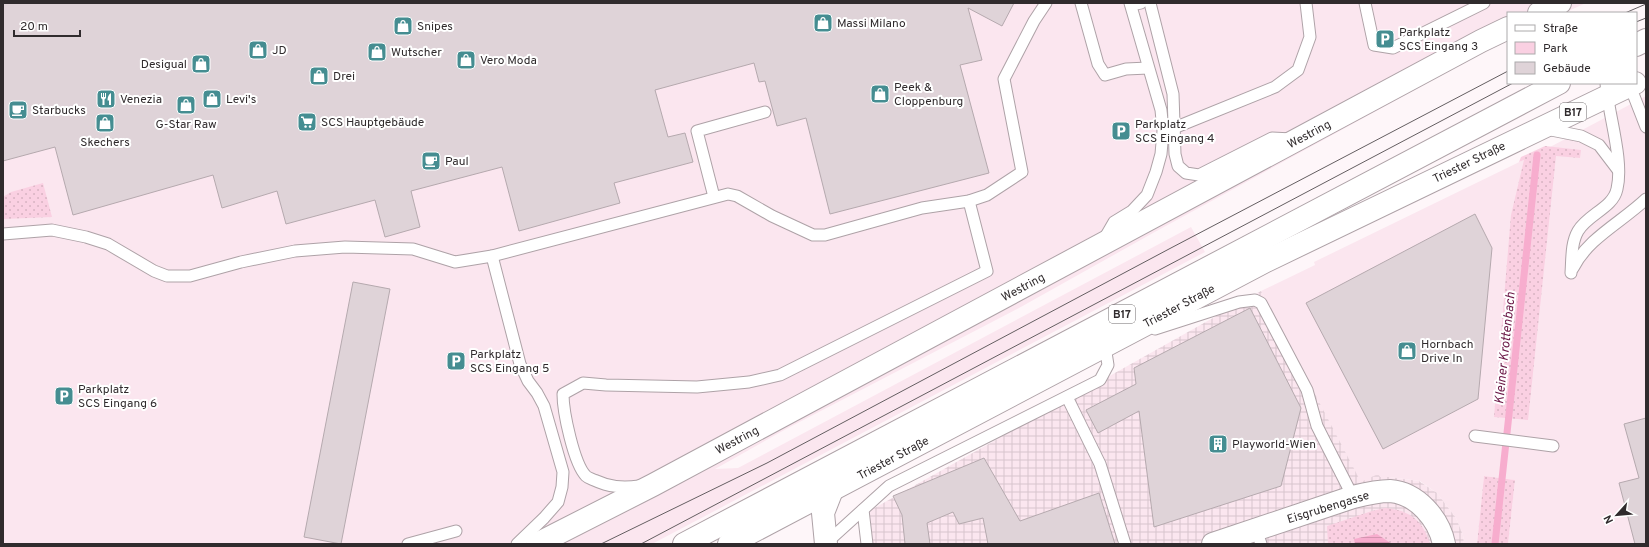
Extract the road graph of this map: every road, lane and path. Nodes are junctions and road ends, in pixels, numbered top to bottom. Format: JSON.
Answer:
{"nodes":[{"id":1,"x":1046,"y":3,"type":"edge"},
{"id":2,"x":1081,"y":3,"type":"edge"},
{"id":3,"x":1150,"y":3,"type":"edge"},
{"id":4,"x":1306,"y":3,"type":"edge"},
{"id":5,"x":1365,"y":3,"type":"edge"},
{"id":6,"x":1484,"y":3,"type":"edge"},
{"id":7,"x":1560,"y":3,"type":"edge"},
{"id":8,"x":1134,"y":4,"type":"edge"},
{"id":9,"x":1541,"y":12,"type":"edge"},
{"id":10,"x":1507,"y":29,"type":"edge"},
{"id":11,"x":1148,"y":68,"type":"junction"},
{"id":12,"x":1557,"y":84,"type":"edge"},
{"id":13,"x":1628,"y":84,"type":"edge"},
{"id":14,"x":1636,"y":84,"type":"edge"},
{"id":15,"x":1606,"y":90,"type":"edge"},
{"id":16,"x":765,"y":112,"type":"dead end"},
{"id":17,"x":1646,"y":126,"type":"edge"},
{"id":18,"x":1175,"y":128,"type":"junction"},
{"id":19,"x":1539,"y":128,"type":"junction"},
{"id":20,"x":1163,"y":131,"type":"junction"},
{"id":21,"x":1300,"y":139,"type":"junction"},
{"id":22,"x":1619,"y":171,"type":"junction"},
{"id":23,"x":714,"y":197,"type":"junction"},
{"id":24,"x":1646,"y":199,"type":"edge"},
{"id":25,"x":969,"y":201,"type":"junction"},
{"id":26,"x":3,"y":234,"type":"edge"},
{"id":27,"x":1100,"y":246,"type":"junction"},
{"id":28,"x":492,"y":256,"type":"junction"},
{"id":29,"x":1104,"y":346,"type":"junction"},
{"id":30,"x":1067,"y":397,"type":"junction"},
{"id":31,"x":1475,"y":436,"type":"dead end"},
{"id":32,"x":1553,"y":446,"type":"dead end"},
{"id":33,"x":654,"y":485,"type":"junction"},
{"id":34,"x":832,"y":490,"type":"junction"},
{"id":35,"x":1353,"y":496,"type":"junction"},
{"id":36,"x":863,"y":510,"type":"junction"},
{"id":37,"x":456,"y":531,"type":"dead end"},
{"id":38,"x":1259,"y":537,"type":"edge"},
{"id":39,"x":408,"y":544,"type":"edge"},
{"id":40,"x":517,"y":544,"type":"edge"},
{"id":41,"x":537,"y":544,"type":"edge"},
{"id":42,"x":684,"y":544,"type":"edge"},
{"id":43,"x":729,"y":544,"type":"edge"},
{"id":44,"x":826,"y":544,"type":"edge"},
{"id":45,"x":867,"y":544,"type":"edge"},
{"id":46,"x":1125,"y":544,"type":"edge"},
{"id":47,"x":1213,"y":544,"type":"edge"},
{"id":48,"x":1444,"y":544,"type":"edge"}],
"edges":[{"from":1,"to":25,"type":"lane"},
{"from":2,"to":11,"type":"lane"},
{"from":3,"to":18,"type":"lane"},
{"from":4,"to":18,"type":"lane"},
{"from":5,"to":6,"type":"lane"},
{"from":7,"to":9,"type":"main road"},
{"from":8,"to":11,"type":"lane"},
{"from":10,"to":21,"type":"main road","name":"Westring"},
{"from":11,"to":20,"type":"lane"},
{"from":12,"to":42,"type":"main road","name":"Triester Straße","number":"B17"},
{"from":13,"to":15,"type":"main road","name":"Triester Straße","number":"B17"},
{"from":14,"to":17,"type":"lane"},
{"from":15,"to":19,"type":"main road","name":"Triester Straße","number":"B17"},
{"from":15,"to":22,"type":"lane"},
{"from":16,"to":23,"type":"lane"},
{"from":18,"to":20,"type":"lane"},
{"from":18,"to":21,"type":"lane"},
{"from":19,"to":22,"type":"lane"},
{"from":19,"to":29,"type":"main road","name":"Triester Straße","number":"B17"},
{"from":20,"to":27,"type":"lane"},
{"from":21,"to":27,"type":"main road","name":"Westring"},
{"from":22,"to":24,"type":"lane"},
{"from":23,"to":25,"type":"lane"},
{"from":23,"to":28,"type":"lane"},
{"from":25,"to":33,"type":"lane"},
{"from":26,"to":28,"type":"lane"},
{"from":27,"to":33,"type":"main road","name":"Westring"},
{"from":28,"to":40,"type":"lane"},
{"from":29,"to":30,"type":"lane"},
{"from":29,"to":34,"type":"main road","name":"Triester Straße","number":"B17"},
{"from":29,"to":35,"type":"lane"},
{"from":30,"to":36,"type":"lane"},
{"from":30,"to":46,"type":"lane"},
{"from":31,"to":32,"type":"lane"},
{"from":33,"to":41,"type":"main road","name":"Westring"},
{"from":34,"to":43,"type":"main road","name":"Triester Straße","number":"B17"},
{"from":34,"to":44,"type":"main road"},
{"from":35,"to":38,"type":"main road","name":"Eisgrubengasse"},
{"from":35,"to":48,"type":"main road","name":"Eisgrubengasse"},
{"from":36,"to":44,"type":"lane"},
{"from":36,"to":45,"type":"lane"},
{"from":37,"to":39,"type":"lane"},
{"from":38,"to":47,"type":"main road","name":"Eisgrubengasse"}]}
